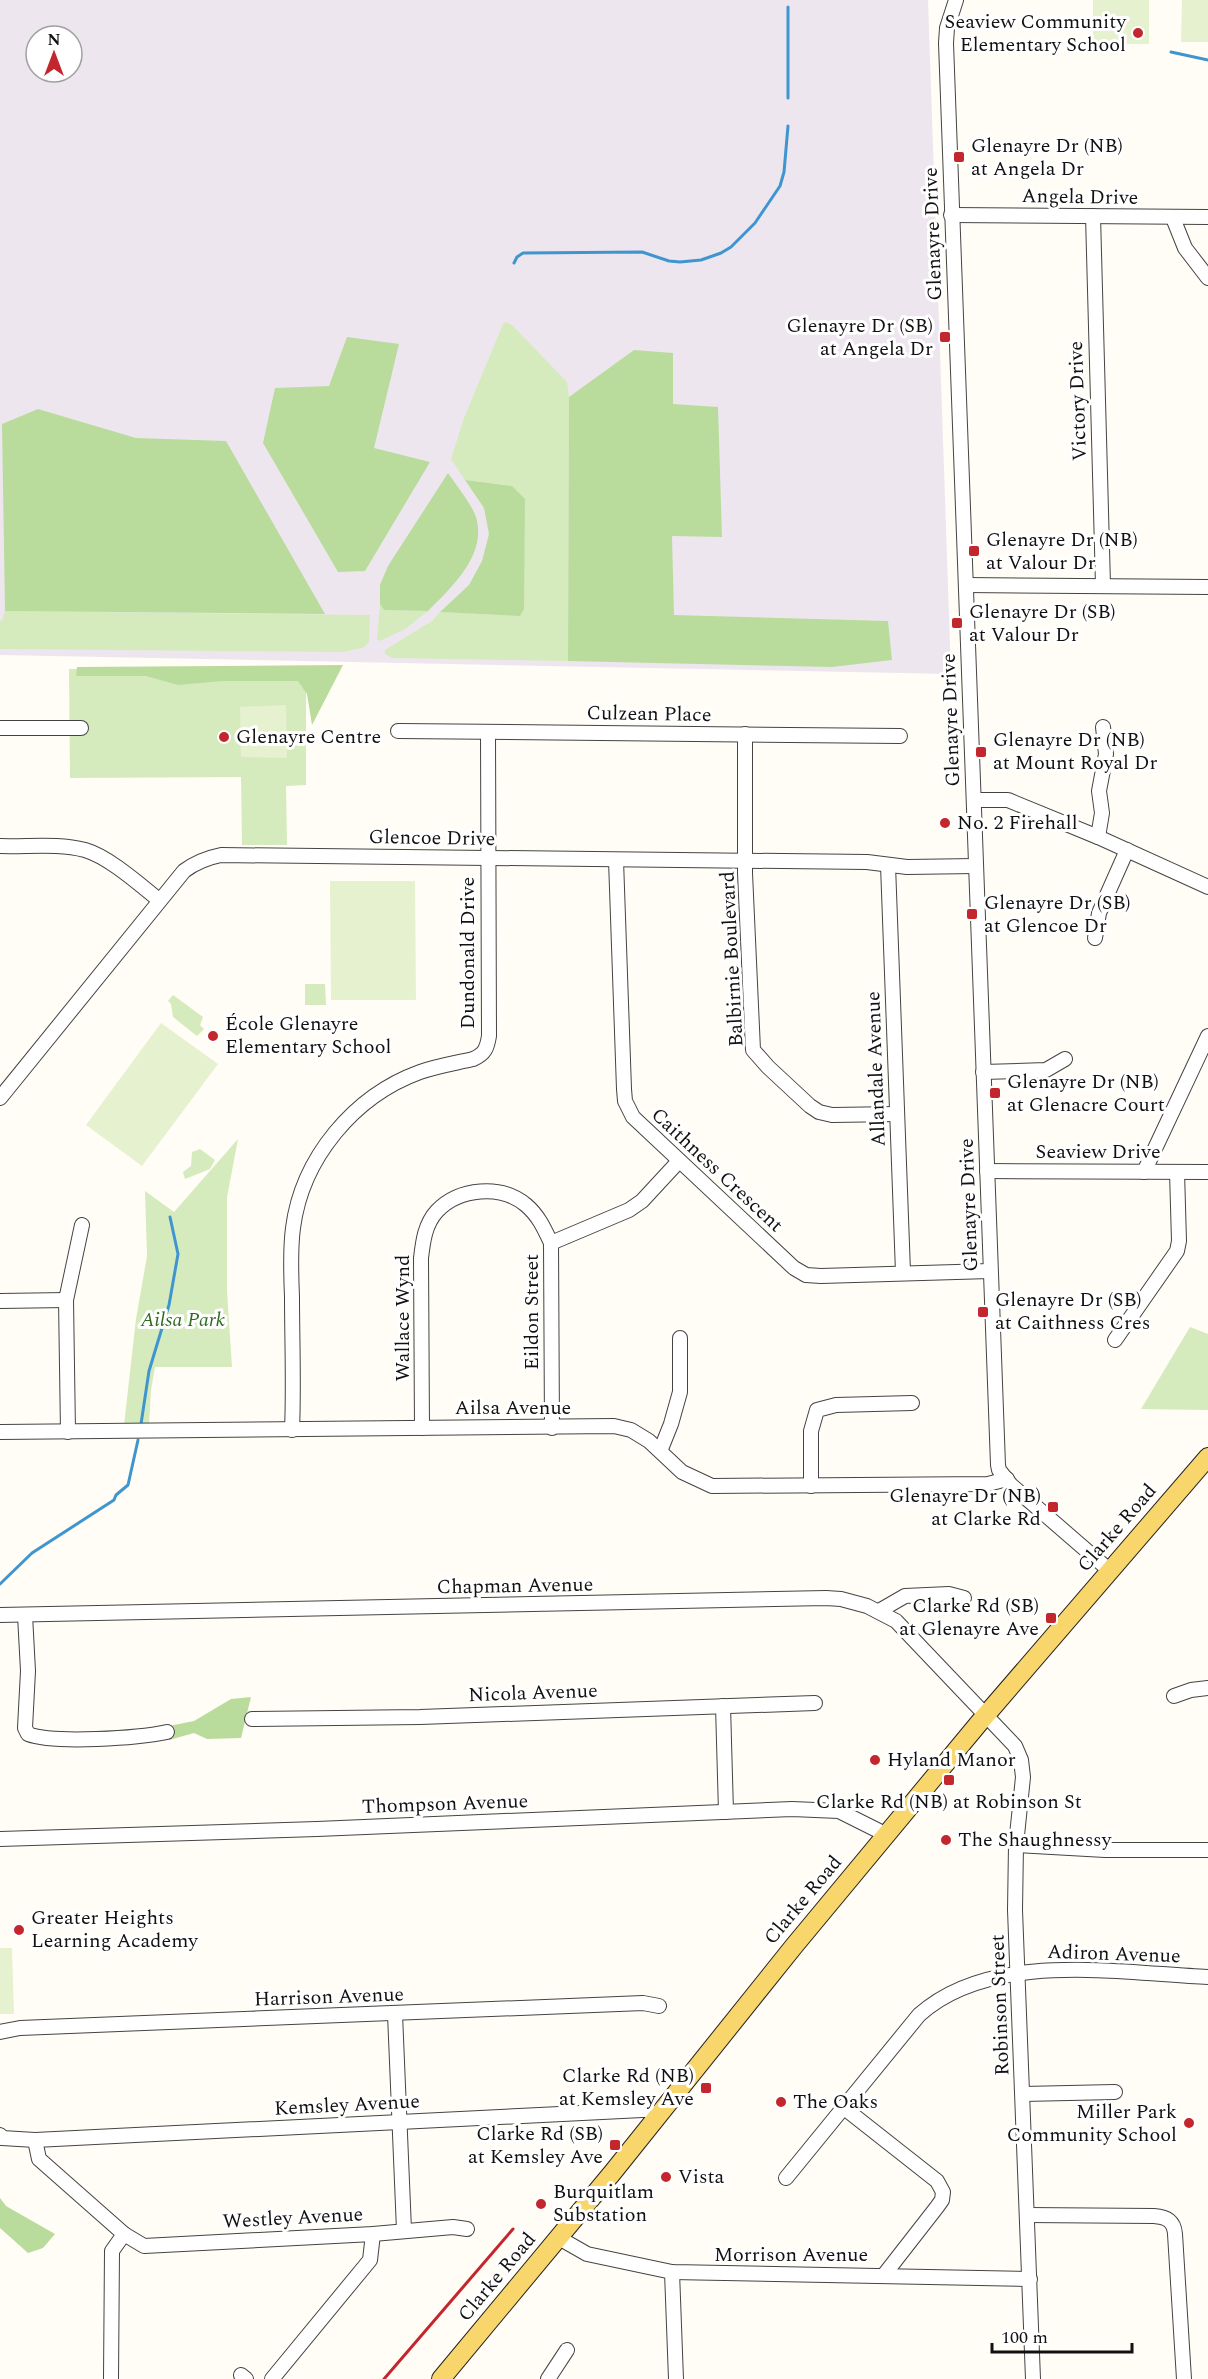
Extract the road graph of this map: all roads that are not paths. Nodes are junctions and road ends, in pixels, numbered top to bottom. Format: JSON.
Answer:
{"nodes":[{"id":1,"x":956,"y":0,"type":"edge"},
{"id":2,"x":951,"y":215,"type":"junction"},
{"id":3,"x":1093,"y":216,"type":"junction"},
{"id":4,"x":1208,"y":217,"type":"edge"},
{"id":5,"x":1173,"y":218,"type":"junction"},
{"id":6,"x":1208,"y":278,"type":"edge"},
{"id":7,"x":966,"y":585,"type":"junction"},
{"id":8,"x":1103,"y":585,"type":"junction"},
{"id":9,"x":1208,"y":587,"type":"edge"},
{"id":10,"x":1103,"y":727,"type":"dead end"},
{"id":11,"x":0,"y":728,"type":"edge"},
{"id":12,"x":81,"y":728,"type":"dead end"},
{"id":13,"x":398,"y":731,"type":"dead end"},
{"id":14,"x":488,"y":732,"type":"junction"},
{"id":15,"x":745,"y":735,"type":"junction"},
{"id":16,"x":900,"y":736,"type":"dead end"},
{"id":17,"x":974,"y":800,"type":"junction"},
{"id":18,"x":1098,"y":837,"type":"junction"},
{"id":19,"x":0,"y":846,"type":"edge"},
{"id":20,"x":1127,"y":850,"type":"junction"},
{"id":21,"x":487,"y":858,"type":"junction"},
{"id":22,"x":616,"y":860,"type":"junction"},
{"id":23,"x":746,"y":861,"type":"junction"},
{"id":24,"x":888,"y":864,"type":"junction"},
{"id":25,"x":975,"y":866,"type":"junction"},
{"id":26,"x":1208,"y":887,"type":"edge"},
{"id":27,"x":159,"y":900,"type":"junction"},
{"id":28,"x":1095,"y":938,"type":"dead end"},
{"id":29,"x":1208,"y":1036,"type":"edge"},
{"id":30,"x":1065,"y":1059,"type":"dead end"},
{"id":31,"x":983,"y":1072,"type":"junction"},
{"id":32,"x":0,"y":1098,"type":"edge"},
{"id":33,"x":897,"y":1114,"type":"junction"},
{"id":34,"x":679,"y":1161,"type":"junction"},
{"id":35,"x":987,"y":1171,"type":"junction"},
{"id":36,"x":1144,"y":1172,"type":"junction"},
{"id":37,"x":1177,"y":1172,"type":"junction"},
{"id":38,"x":1208,"y":1172,"type":"edge"},
{"id":39,"x":82,"y":1225,"type":"dead end"},
{"id":40,"x":551,"y":1242,"type":"junction"},
{"id":41,"x":990,"y":1271,"type":"junction"},
{"id":42,"x":903,"y":1272,"type":"junction"},
{"id":43,"x":0,"y":1300,"type":"edge"},
{"id":44,"x":66,"y":1300,"type":"junction"},
{"id":45,"x":680,"y":1338,"type":"dead end"},
{"id":46,"x":1115,"y":1340,"type":"dead end"},
{"id":47,"x":912,"y":1403,"type":"dead end"},
{"id":48,"x":422,"y":1428,"type":"junction"},
{"id":49,"x":552,"y":1428,"type":"junction"},
{"id":50,"x":292,"y":1430,"type":"junction"},
{"id":51,"x":0,"y":1432,"type":"edge"},
{"id":52,"x":68,"y":1432,"type":"junction"},
{"id":53,"x":660,"y":1449,"type":"junction"},
{"id":54,"x":1208,"y":1457,"type":"edge"},
{"id":55,"x":1007,"y":1479,"type":"junction"},
{"id":56,"x":811,"y":1486,"type":"junction"},
{"id":57,"x":1109,"y":1570,"type":"junction"},
{"id":58,"x":964,"y":1598,"type":"dead end"},
{"id":59,"x":879,"y":1611,"type":"junction"},
{"id":60,"x":0,"y":1615,"type":"edge"},
{"id":61,"x":25,"y":1615,"type":"junction"},
{"id":62,"x":1208,"y":1688,"type":"edge"},
{"id":63,"x":1174,"y":1696,"type":"dead end"},
{"id":64,"x":815,"y":1703,"type":"dead end"},
{"id":65,"x":723,"y":1706,"type":"junction"},
{"id":66,"x":986,"y":1714,"type":"junction"},
{"id":67,"x":252,"y":1719,"type":"dead end"},
{"id":68,"x":167,"y":1732,"type":"dead end"},
{"id":69,"x":726,"y":1812,"type":"junction"},
{"id":70,"x":887,"y":1835,"type":"junction"},
{"id":71,"x":0,"y":1839,"type":"edge"},
{"id":72,"x":1016,"y":1845,"type":"junction"},
{"id":73,"x":1208,"y":1850,"type":"edge"},
{"id":74,"x":1018,"y":1972,"type":"junction"},
{"id":75,"x":1208,"y":1977,"type":"edge"},
{"id":76,"x":659,"y":2006,"type":"dead end"},
{"id":77,"x":395,"y":2014,"type":"junction"},
{"id":78,"x":0,"y":2032,"type":"edge"},
{"id":79,"x":1115,"y":2092,"type":"dead end"},
{"id":80,"x":1023,"y":2094,"type":"junction"},
{"id":81,"x":843,"y":2107,"type":"junction"},
{"id":82,"x":657,"y":2118,"type":"junction"},
{"id":83,"x":399,"y":2122,"type":"junction"},
{"id":84,"x":0,"y":2135,"type":"edge"},
{"id":85,"x":35,"y":2140,"type":"junction"},
{"id":86,"x":786,"y":2178,"type":"dead end"},
{"id":87,"x":1027,"y":2215,"type":"junction"},
{"id":88,"x":466,"y":2229,"type":"dead end"},
{"id":89,"x":404,"y":2230,"type":"junction"},
{"id":90,"x":124,"y":2234,"type":"junction"},
{"id":91,"x":373,"y":2234,"type":"junction"},
{"id":92,"x":559,"y":2238,"type":"junction"},
{"id":93,"x":672,"y":2272,"type":"junction"},
{"id":94,"x":884,"y":2275,"type":"junction"},
{"id":95,"x":1030,"y":2279,"type":"junction"},
{"id":96,"x":567,"y":2350,"type":"dead end"},
{"id":97,"x":111,"y":2379,"type":"edge"},
{"id":98,"x":272,"y":2379,"type":"edge"},
{"id":99,"x":441,"y":2379,"type":"edge"},
{"id":100,"x":548,"y":2379,"type":"edge"},
{"id":101,"x":676,"y":2379,"type":"edge"},
{"id":102,"x":1033,"y":2379,"type":"edge"},
{"id":103,"x":1184,"y":2379,"type":"edge"}],
"edges":[{"from":1,"to":2,"type":"street","name":"Glenayre Drive"},
{"from":2,"to":3,"type":"street","name":"Angela Drive"},
{"from":2,"to":7,"type":"street","name":"Glenayre Drive"},
{"from":3,"to":5,"type":"street","name":"Angela Drive"},
{"from":3,"to":8,"type":"street","name":"Victory Drive"},
{"from":4,"to":5,"type":"street","name":"Angela Drive"},
{"from":5,"to":6,"type":"street"},
{"from":7,"to":8,"type":"street"},
{"from":7,"to":17,"type":"street","name":"Glenayre Drive"},
{"from":8,"to":9,"type":"street"},
{"from":10,"to":18,"type":"street"},
{"from":11,"to":12,"type":"street"},
{"from":13,"to":14,"type":"street","name":"Culzean Place"},
{"from":14,"to":15,"type":"street","name":"Culzean Place"},
{"from":14,"to":21,"type":"street","name":"Dundonald Drive"},
{"from":15,"to":16,"type":"street","name":"Culzean Place"},
{"from":15,"to":23,"type":"street","name":"Balbirnie Boulevard"},
{"from":17,"to":18,"type":"street"},
{"from":17,"to":25,"type":"street","name":"Glenayre Drive"},
{"from":18,"to":20,"type":"street"},
{"from":19,"to":27,"type":"street"},
{"from":20,"to":26,"type":"street"},
{"from":20,"to":28,"type":"street"},
{"from":21,"to":22,"type":"street","name":"Glencoe Drive"},
{"from":21,"to":27,"type":"street","name":"Glencoe Drive"},
{"from":21,"to":50,"type":"street","name":"Dundonald Drive"},
{"from":22,"to":23,"type":"street","name":"Glencoe Drive"},
{"from":22,"to":34,"type":"street","name":"Caithness Crescent"},
{"from":23,"to":24,"type":"street","name":"Glencoe Drive"},
{"from":23,"to":33,"type":"street","name":"Balbirnie Boulevard"},
{"from":24,"to":25,"type":"street","name":"Glencoe Drive"},
{"from":24,"to":33,"type":"street","name":"Allandale Avenue"},
{"from":25,"to":31,"type":"street","name":"Glenayre Drive"},
{"from":27,"to":32,"type":"street","name":"Glencoe Drive"},
{"from":29,"to":36,"type":"street"},
{"from":30,"to":31,"type":"street"},
{"from":31,"to":35,"type":"street","name":"Glenayre Drive"},
{"from":33,"to":42,"type":"street","name":"Allandale Avenue"},
{"from":34,"to":40,"type":"street","name":"Eildon Street"},
{"from":34,"to":42,"type":"street","name":"Caithness Crescent"},
{"from":35,"to":36,"type":"street","name":"Seaview Drive"},
{"from":35,"to":41,"type":"street","name":"Glenayre Drive"},
{"from":36,"to":37,"type":"street","name":"Seaview Drive"},
{"from":37,"to":38,"type":"street","name":"Seaview Drive"},
{"from":37,"to":46,"type":"street"},
{"from":39,"to":44,"type":"street"},
{"from":40,"to":48,"type":"street","name":"Wallace Wynd"},
{"from":40,"to":49,"type":"street","name":"Eildon Street"},
{"from":41,"to":42,"type":"street","name":"Caithness Crescent"},
{"from":41,"to":55,"type":"street","name":"Glenayre Drive"},
{"from":43,"to":44,"type":"street"},
{"from":44,"to":52,"type":"street"},
{"from":45,"to":53,"type":"street"},
{"from":47,"to":56,"type":"street"},
{"from":48,"to":49,"type":"street","name":"Ailsa Avenue"},
{"from":48,"to":50,"type":"street","name":"Ailsa Avenue"},
{"from":49,"to":53,"type":"street","name":"Ailsa Avenue"},
{"from":50,"to":52,"type":"street","name":"Ailsa Avenue"},
{"from":51,"to":52,"type":"street","name":"Ailsa Avenue"},
{"from":53,"to":56,"type":"street","name":"Ailsa Avenue"},
{"from":54,"to":57,"type":"main road","name":"Clarke Road"},
{"from":55,"to":56,"type":"street","name":"Ailsa Avenue"},
{"from":55,"to":57,"type":"street","name":"Glenayre Drive"},
{"from":57,"to":66,"type":"main road","name":"Clarke Road"},
{"from":58,"to":59,"type":"street"},
{"from":59,"to":61,"type":"street","name":"Chapman Avenue"},
{"from":59,"to":66,"type":"street","name":"Chapman Avenue"},
{"from":60,"to":61,"type":"street","name":"Chapman Avenue"},
{"from":61,"to":68,"type":"street"},
{"from":62,"to":63,"type":"street"},
{"from":64,"to":65,"type":"street","name":"Nicola Avenue"},
{"from":65,"to":67,"type":"street","name":"Nicola Avenue"},
{"from":65,"to":69,"type":"street"},
{"from":66,"to":70,"type":"main road","name":"Clarke Road"},
{"from":66,"to":72,"type":"street","name":"Robinson Street"},
{"from":69,"to":70,"type":"street","name":"Thompson Avenue"},
{"from":69,"to":71,"type":"street","name":"Thompson Avenue"},
{"from":70,"to":82,"type":"main road","name":"Clarke Road"},
{"from":72,"to":73,"type":"street"},
{"from":72,"to":74,"type":"street","name":"Robinson Street"},
{"from":74,"to":75,"type":"street","name":"Adiron Avenue"},
{"from":74,"to":80,"type":"street","name":"Robinson Street"},
{"from":74,"to":81,"type":"street","name":"Adiron Avenue"},
{"from":76,"to":77,"type":"street","name":"Harrison Avenue"},
{"from":77,"to":78,"type":"street","name":"Harrison Avenue"},
{"from":77,"to":83,"type":"street"},
{"from":79,"to":80,"type":"street"},
{"from":80,"to":87,"type":"street","name":"Robinson Street"},
{"from":81,"to":86,"type":"street","name":"Adiron Avenue"},
{"from":81,"to":94,"type":"street"},
{"from":82,"to":83,"type":"street","name":"Kemsley Avenue"},
{"from":82,"to":92,"type":"main road","name":"Clarke Road"},
{"from":83,"to":85,"type":"street","name":"Kemsley Avenue"},
{"from":83,"to":89,"type":"street"},
{"from":84,"to":85,"type":"street","name":"Kemsley Avenue"},
{"from":85,"to":90,"type":"street","name":"Westley Avenue"},
{"from":87,"to":95,"type":"street","name":"Robinson Street"},
{"from":87,"to":103,"type":"street"},
{"from":88,"to":89,"type":"street","name":"Westley Avenue"},
{"from":89,"to":91,"type":"street","name":"Westley Avenue"},
{"from":90,"to":91,"type":"street","name":"Westley Avenue"},
{"from":90,"to":97,"type":"street"},
{"from":91,"to":98,"type":"street"},
{"from":92,"to":93,"type":"street","name":"Morrison Avenue"},
{"from":92,"to":99,"type":"main road","name":"Clarke Road"},
{"from":93,"to":94,"type":"street","name":"Morrison Avenue"},
{"from":93,"to":101,"type":"street"},
{"from":94,"to":95,"type":"street","name":"Morrison Avenue"},
{"from":95,"to":102,"type":"street","name":"Robinson Street"},
{"from":96,"to":100,"type":"street"}]}
